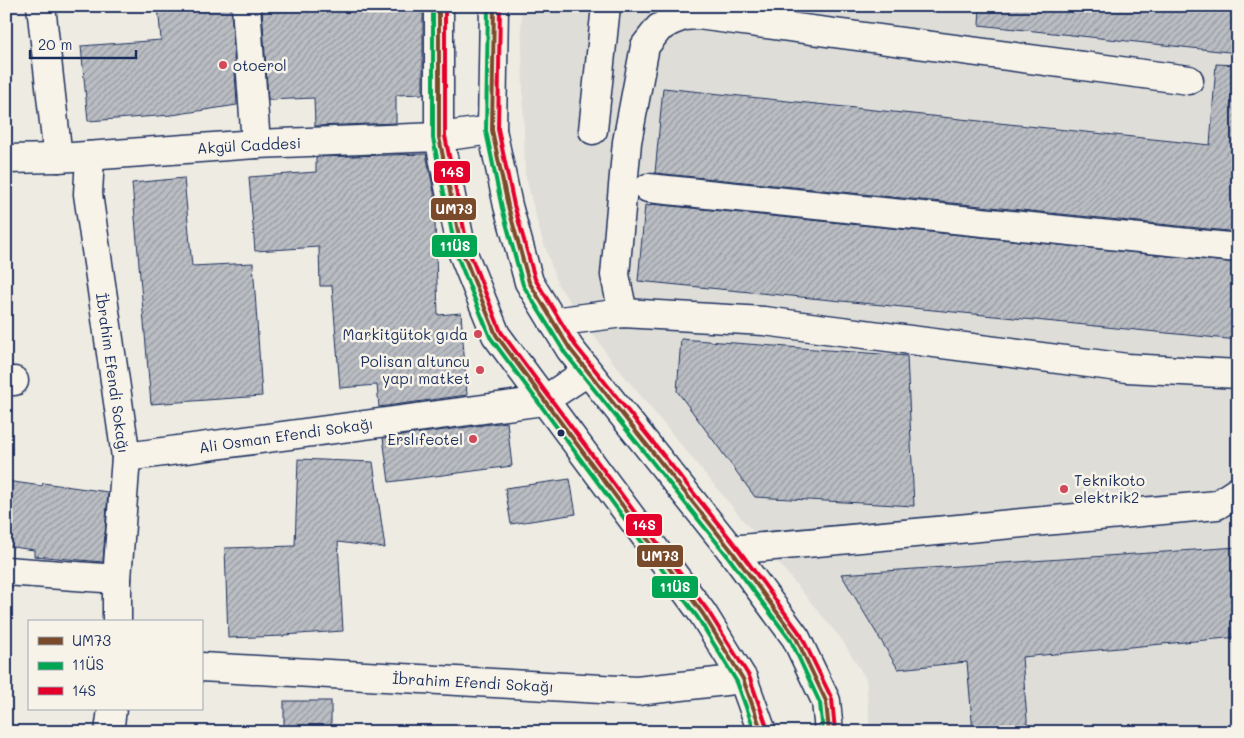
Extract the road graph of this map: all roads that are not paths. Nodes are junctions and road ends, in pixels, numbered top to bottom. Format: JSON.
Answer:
{"nodes":[{"id":1,"x":41,"y":6,"type":"edge"},
{"id":2,"x":246,"y":6,"type":"edge"},
{"id":3,"x":439,"y":6,"type":"edge"},
{"id":4,"x":494,"y":6,"type":"edge"},
{"id":5,"x":606,"y":6,"type":"edge"},
{"id":6,"x":1188,"y":80,"type":"dead end"},
{"id":7,"x":492,"y":130,"type":"junction"},
{"id":8,"x":593,"y":130,"type":"dead end"},
{"id":9,"x":439,"y":137,"type":"junction"},
{"id":10,"x":256,"y":144,"type":"junction"},
{"id":11,"x":90,"y":156,"type":"junction"},
{"id":12,"x":58,"y":158,"type":"junction"},
{"id":13,"x":6,"y":159,"type":"edge"},
{"id":14,"x":648,"y":188,"type":"dead end"},
{"id":15,"x":1238,"y":248,"type":"edge"},
{"id":16,"x":623,"y":313,"type":"junction"},
{"id":17,"x":553,"y":322,"type":"junction"},
{"id":18,"x":588,"y":372,"type":"junction"},
{"id":19,"x":1238,"y":374,"type":"edge"},
{"id":20,"x":543,"y":401,"type":"junction"},
{"id":21,"x":126,"y":457,"type":"junction"},
{"id":22,"x":1238,"y":490,"type":"edge"},
{"id":23,"x":731,"y":550,"type":"junction"},
{"id":24,"x":6,"y":571,"type":"edge"},
{"id":25,"x":117,"y":579,"type":"junction"},
{"id":26,"x":118,"y":620,"type":"edge"},
{"id":27,"x":202,"y":667,"type":"edge"},
{"id":28,"x":743,"y":679,"type":"junction"},
{"id":29,"x":112,"y":710,"type":"edge"},
{"id":30,"x":109,"y":732,"type":"edge"},
{"id":31,"x":762,"y":732,"type":"edge"},
{"id":32,"x":829,"y":732,"type":"edge"}],
"edges":[{"from":1,"to":12,"type":"street"},
{"from":2,"to":10,"type":"street"},
{"from":3,"to":9,"type":"street"},
{"from":4,"to":7,"type":"street"},
{"from":5,"to":8,"type":"street"},
{"from":6,"to":16,"type":"street"},
{"from":7,"to":9,"type":"street","name":"Akgül Caddesi"},
{"from":7,"to":17,"type":"street"},
{"from":9,"to":10,"type":"street","name":"Akgül Caddesi"},
{"from":9,"to":20,"type":"street"},
{"from":10,"to":11,"type":"street","name":"Akgül Caddesi"},
{"from":11,"to":12,"type":"street","name":"Akgül Caddesi"},
{"from":11,"to":21,"type":"street","name":"İbrahim Efendi Sokağı"},
{"from":12,"to":13,"type":"street","name":"Akgül Caddesi"},
{"from":14,"to":15,"type":"street"},
{"from":16,"to":17,"type":"street"},
{"from":16,"to":19,"type":"street"},
{"from":17,"to":18,"type":"street"},
{"from":18,"to":20,"type":"street","name":"Ali Osman Efendi Sokağı"},
{"from":18,"to":23,"type":"street"},
{"from":20,"to":21,"type":"street","name":"Ali Osman Efendi Sokağı"},
{"from":20,"to":28,"type":"street"},
{"from":21,"to":25,"type":"street","name":"İbrahim Efendi Sokağı"},
{"from":22,"to":23,"type":"street"},
{"from":23,"to":32,"type":"street"},
{"from":24,"to":25,"type":"street"},
{"from":25,"to":26,"type":"street","name":"İbrahim Efendi Sokağı"},
{"from":27,"to":28,"type":"street","name":"İbrahim Efendi Sokağı"},
{"from":28,"to":31,"type":"street"},
{"from":29,"to":30,"type":"street"}]}
